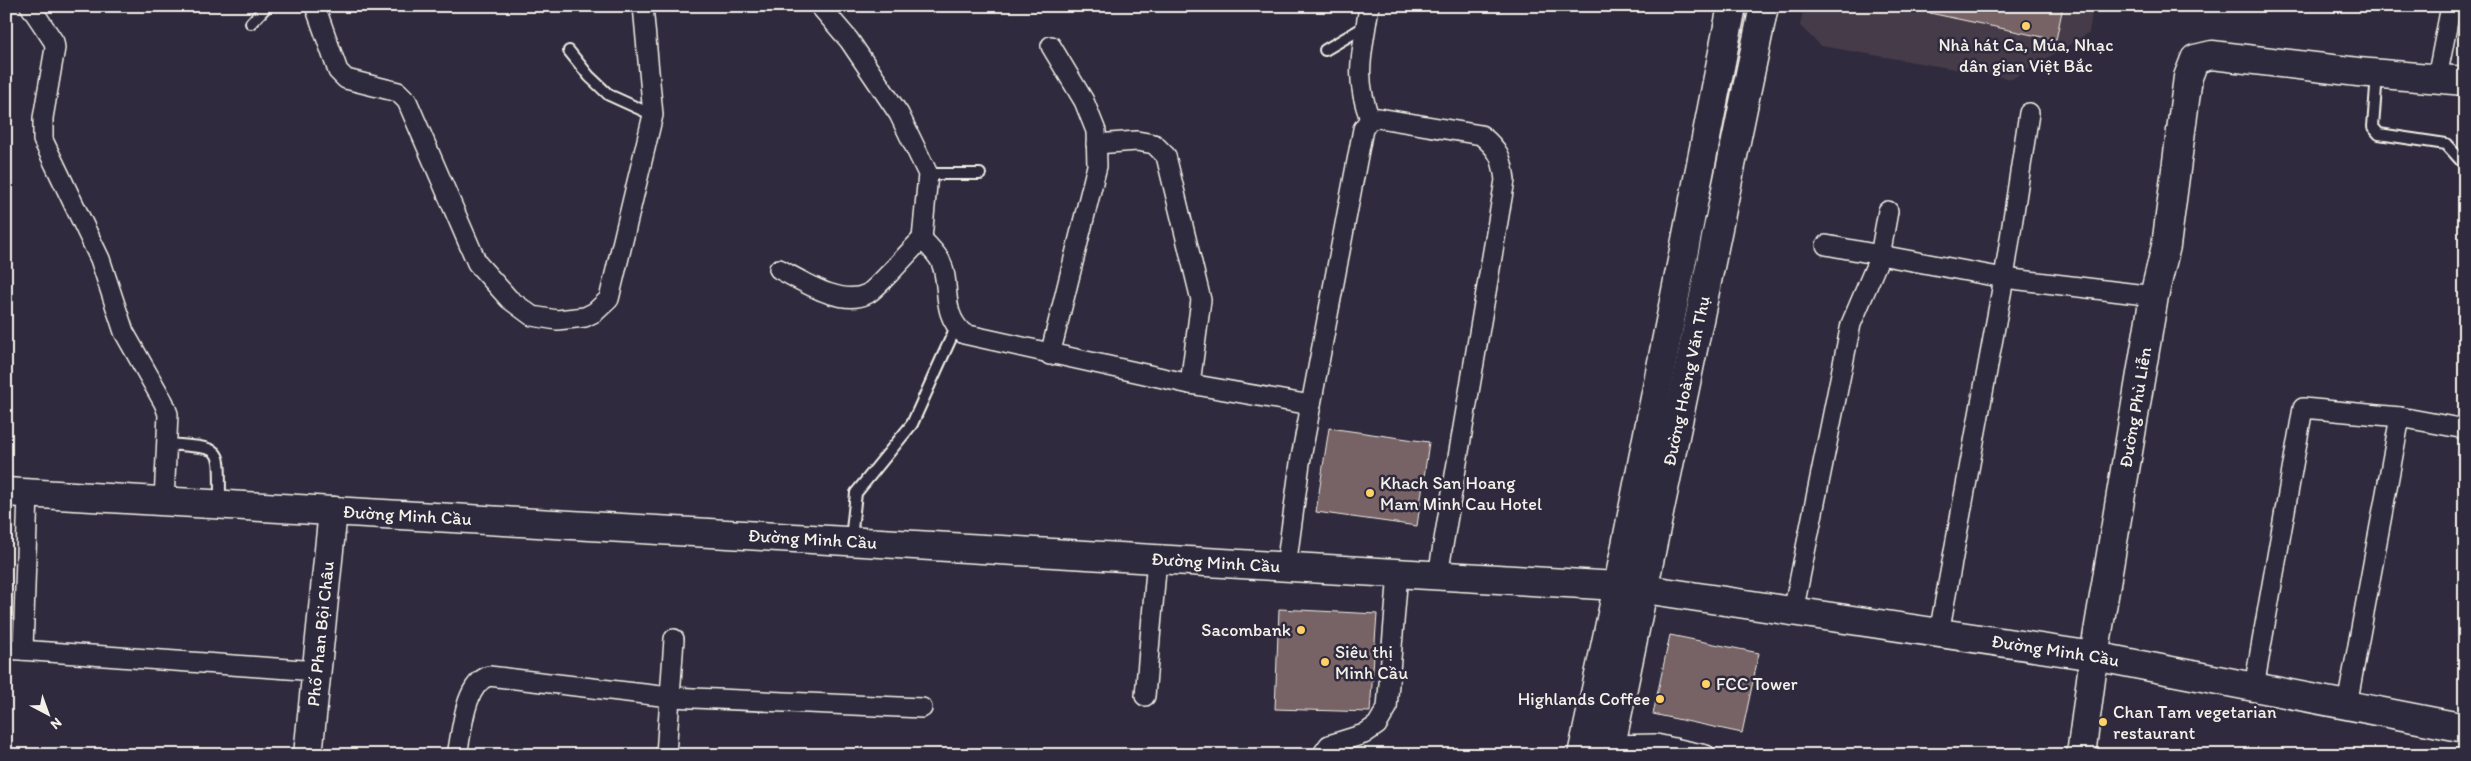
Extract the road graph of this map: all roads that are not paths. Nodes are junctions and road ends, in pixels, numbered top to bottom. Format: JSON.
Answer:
{"nodes":[{"id":1,"x":30,"y":6,"type":"edge"},
{"id":2,"x":267,"y":6,"type":"edge"},
{"id":3,"x":315,"y":6,"type":"edge"},
{"id":4,"x":643,"y":6,"type":"edge"},
{"id":5,"x":820,"y":6,"type":"edge"},
{"id":6,"x":1369,"y":6,"type":"edge"},
{"id":7,"x":2452,"y":6,"type":"edge"},
{"id":8,"x":1730,"y":15,"type":"edge"},
{"id":9,"x":1761,"y":18,"type":"edge"},
{"id":10,"x":251,"y":23,"type":"dead end"},
{"id":11,"x":1366,"y":25,"type":"junction"},
{"id":12,"x":1051,"y":46,"type":"dead end"},
{"id":13,"x":1325,"y":50,"type":"dead end"},
{"id":14,"x":569,"y":51,"type":"dead end"},
{"id":15,"x":2377,"y":74,"type":"junction"},
{"id":16,"x":2437,"y":78,"type":"junction"},
{"id":17,"x":2465,"y":81,"type":"edge"},
{"id":18,"x":2029,"y":113,"type":"dead end"},
{"id":19,"x":653,"y":115,"type":"junction"},
{"id":20,"x":1370,"y":119,"type":"junction"},
{"id":21,"x":1096,"y":144,"type":"junction"},
{"id":22,"x":2465,"y":166,"type":"edge"},
{"id":23,"x":928,"y":174,"type":"junction"},
{"id":24,"x":980,"y":174,"type":"dead end"},
{"id":25,"x":1888,"y":211,"type":"dead end"},
{"id":26,"x":922,"y":239,"type":"junction"},
{"id":27,"x":1826,"y":245,"type":"dead end"},
{"id":28,"x":1880,"y":256,"type":"junction"},
{"id":29,"x":779,"y":269,"type":"dead end"},
{"id":30,"x":2004,"y":278,"type":"junction"},
{"id":31,"x":2154,"y":296,"type":"junction"},
{"id":32,"x":956,"y":327,"type":"junction"},
{"id":33,"x":1050,"y":355,"type":"junction"},
{"id":34,"x":1190,"y":384,"type":"junction"},
{"id":35,"x":1311,"y":405,"type":"junction"},
{"id":36,"x":2400,"y":417,"type":"junction"},
{"id":37,"x":2465,"y":429,"type":"edge"},
{"id":38,"x":168,"y":444,"type":"junction"},
{"id":39,"x":17,"y":492,"type":"edge"},
{"id":40,"x":164,"y":501,"type":"junction"},
{"id":41,"x":220,"y":504,"type":"junction"},
{"id":42,"x":333,"y":511,"type":"junction"},
{"id":43,"x":851,"y":541,"type":"junction"},
{"id":44,"x":1157,"y":559,"type":"junction"},
{"id":45,"x":1286,"y":567,"type":"junction"},
{"id":46,"x":1398,"y":573,"type":"junction"},
{"id":47,"x":1438,"y":576,"type":"junction"},
{"id":48,"x":1631,"y":587,"type":"junction"},
{"id":49,"x":1793,"y":612,"type":"junction"},
{"id":50,"x":1940,"y":633,"type":"junction"},
{"id":51,"x":674,"y":639,"type":"dead end"},
{"id":52,"x":14,"y":649,"type":"edge"},
{"id":53,"x":2094,"y":656,"type":"junction"},
{"id":54,"x":317,"y":671,"type":"junction"},
{"id":55,"x":2254,"y":687,"type":"junction"},
{"id":56,"x":1145,"y":696,"type":"dead end"},
{"id":57,"x":670,"y":697,"type":"junction"},
{"id":58,"x":2347,"y":705,"type":"junction"},
{"id":59,"x":922,"y":708,"type":"dead end"},
{"id":60,"x":2465,"y":728,"type":"edge"},
{"id":61,"x":1610,"y":750,"type":"edge"},
{"id":62,"x":308,"y":755,"type":"edge"},
{"id":63,"x":457,"y":755,"type":"edge"},
{"id":64,"x":666,"y":755,"type":"edge"},
{"id":65,"x":1322,"y":755,"type":"edge"},
{"id":66,"x":1582,"y":755,"type":"edge"},
{"id":67,"x":1706,"y":755,"type":"edge"},
{"id":68,"x":2081,"y":755,"type":"edge"}],
"edges":[{"from":1,"to":38,"type":"street"},
{"from":2,"to":10,"type":"lane"},
{"from":3,"to":19,"type":"street"},
{"from":4,"to":19,"type":"street"},
{"from":5,"to":23,"type":"street"},
{"from":6,"to":11,"type":"street"},
{"from":7,"to":16,"type":"street"},
{"from":8,"to":9,"type":"street"},
{"from":8,"to":48,"type":"street","name":"Đường Hoàng Văn Thụ"},
{"from":9,"to":48,"type":"street","name":"Đường Hoàng Văn Thụ"},
{"from":11,"to":13,"type":"lane"},
{"from":11,"to":20,"type":"street"},
{"from":12,"to":21,"type":"street"},
{"from":14,"to":19,"type":"lane"},
{"from":15,"to":16,"type":"street"},
{"from":15,"to":22,"type":"lane"},
{"from":15,"to":31,"type":"street","name":"Đường Phù Liễn"},
{"from":16,"to":17,"type":"street"},
{"from":18,"to":30,"type":"street"},
{"from":20,"to":35,"type":"street"},
{"from":20,"to":47,"type":"street"},
{"from":21,"to":33,"type":"street"},
{"from":21,"to":34,"type":"street"},
{"from":23,"to":24,"type":"lane"},
{"from":23,"to":26,"type":"street"},
{"from":25,"to":28,"type":"street"},
{"from":26,"to":29,"type":"street"},
{"from":26,"to":32,"type":"street"},
{"from":27,"to":28,"type":"street"},
{"from":28,"to":30,"type":"street"},
{"from":28,"to":49,"type":"street"},
{"from":30,"to":31,"type":"street"},
{"from":30,"to":50,"type":"street"},
{"from":31,"to":53,"type":"street","name":"Đường Phù Liễn"},
{"from":32,"to":33,"type":"street"},
{"from":32,"to":43,"type":"lane"},
{"from":33,"to":34,"type":"street"},
{"from":34,"to":35,"type":"street"},
{"from":35,"to":45,"type":"street"},
{"from":36,"to":37,"type":"street"},
{"from":36,"to":55,"type":"street"},
{"from":36,"to":58,"type":"street"},
{"from":38,"to":40,"type":"street"},
{"from":38,"to":41,"type":"lane"},
{"from":39,"to":40,"type":"street","name":"Đường Minh Cầu"},
{"from":39,"to":52,"type":"street"},
{"from":40,"to":41,"type":"street","name":"Đường Minh Cầu"},
{"from":41,"to":42,"type":"street","name":"Đường Minh Cầu"},
{"from":42,"to":43,"type":"street","name":"Đường Minh Cầu"},
{"from":42,"to":54,"type":"street","name":"Phố Phan Bội Châu"},
{"from":43,"to":44,"type":"street","name":"Đường Minh Cầu"},
{"from":44,"to":45,"type":"street","name":"Đường Minh Cầu"},
{"from":44,"to":56,"type":"street"},
{"from":45,"to":46,"type":"street","name":"Đường Minh Cầu"},
{"from":46,"to":47,"type":"street","name":"Đường Minh Cầu"},
{"from":46,"to":65,"type":"street"},
{"from":47,"to":48,"type":"street","name":"Đường Minh Cầu"},
{"from":48,"to":49,"type":"street","name":"Đường Minh Cầu"},
{"from":48,"to":61,"type":"street","name":"Đường Hoàng Văn Thụ"},
{"from":48,"to":66,"type":"street","name":"Đường Hoàng Văn Thụ"},
{"from":49,"to":50,"type":"street","name":"Đường Minh Cầu"},
{"from":50,"to":53,"type":"street","name":"Đường Minh Cầu"},
{"from":51,"to":57,"type":"street"},
{"from":52,"to":54,"type":"street"},
{"from":53,"to":55,"type":"street","name":"Đường Minh Cầu"},
{"from":53,"to":68,"type":"street","name":"Đường Phù Liễn"},
{"from":54,"to":62,"type":"street","name":"Phố Phan Bội Châu"},
{"from":55,"to":58,"type":"street","name":"Đường Minh Cầu"},
{"from":57,"to":59,"type":"street"},
{"from":57,"to":63,"type":"street"},
{"from":57,"to":64,"type":"street"},
{"from":58,"to":60,"type":"street","name":"Đường Minh Cầu"},
{"from":61,"to":67,"type":"street"}]}
